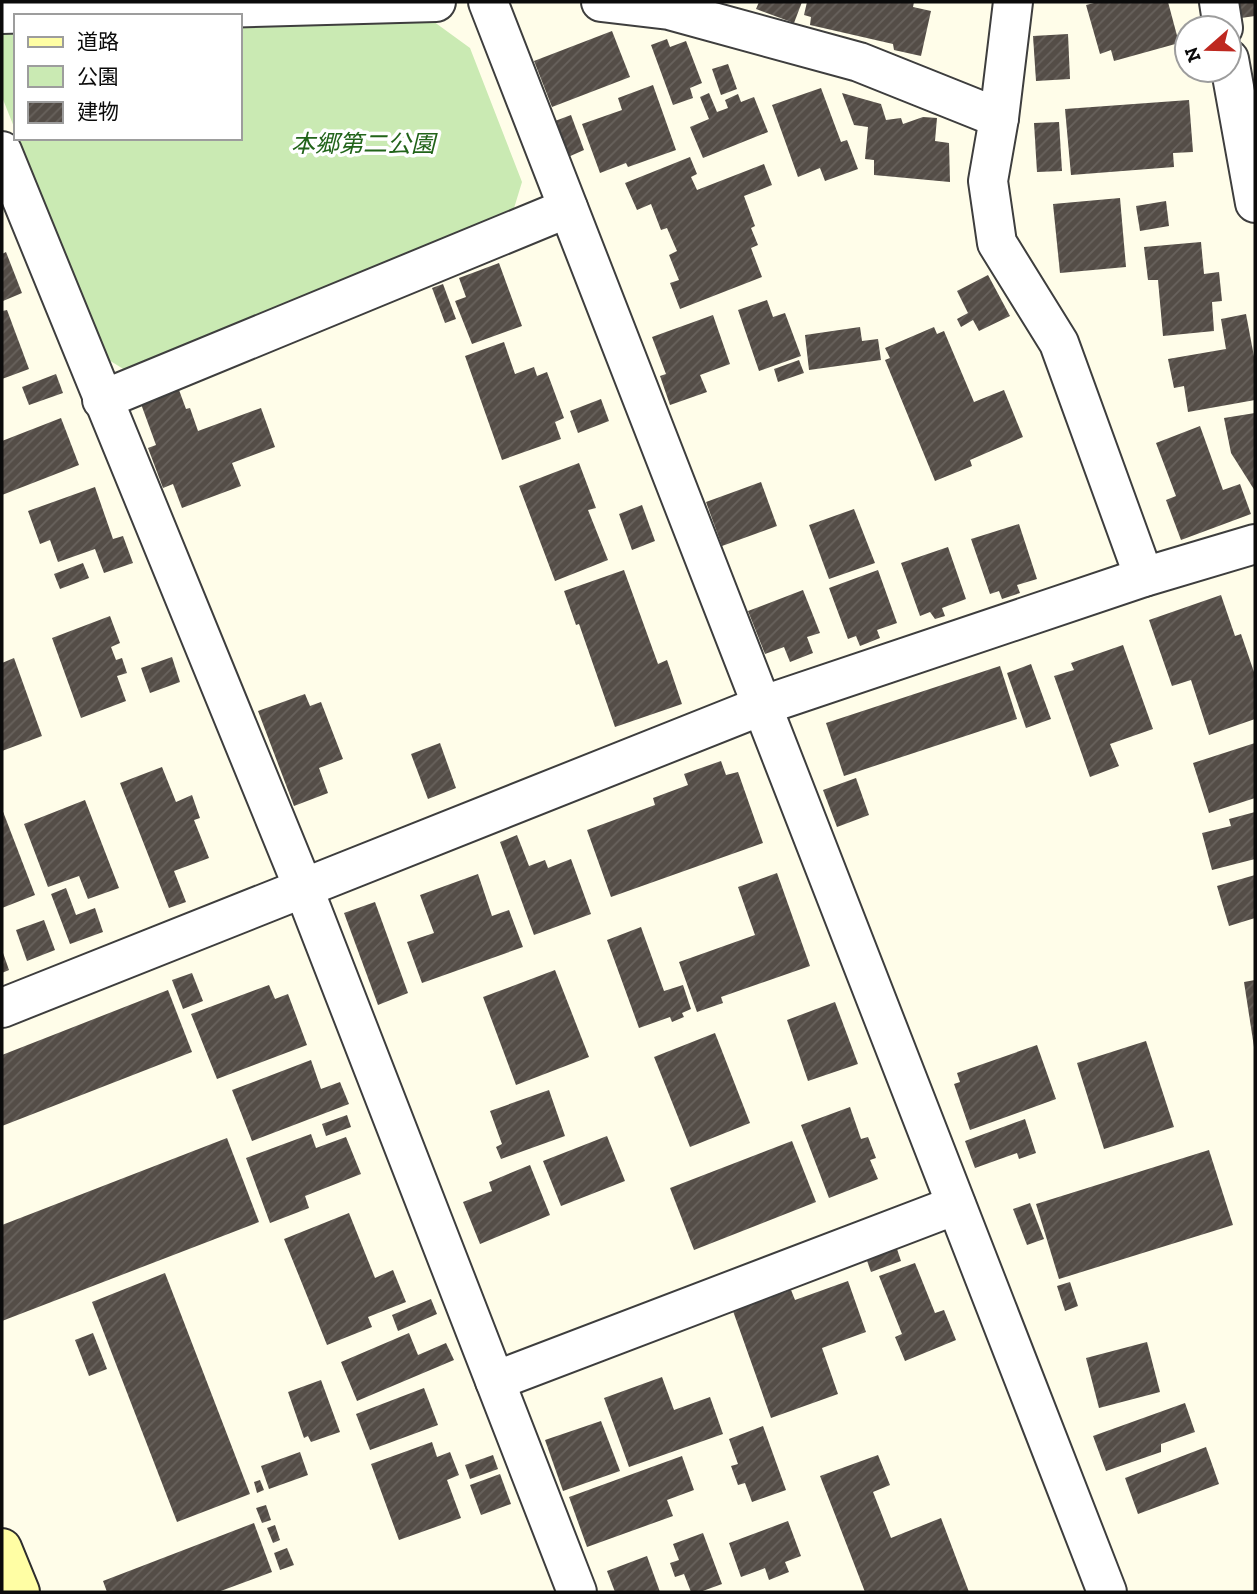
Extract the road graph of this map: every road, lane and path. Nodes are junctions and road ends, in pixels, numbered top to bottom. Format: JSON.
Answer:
{"nodes":[{"id":1,"x":436,"y":2,"type":"edge"},
{"id":2,"x":488,"y":2,"type":"edge"},
{"id":3,"x":601,"y":2,"type":"edge"},
{"id":4,"x":1013,"y":2,"type":"edge"},
{"id":5,"x":2,"y":14,"type":"edge"},
{"id":6,"x":1234,"y":84,"type":"edge"},
{"id":7,"x":999,"y":118,"type":"junction"},
{"id":8,"x":2,"y":151,"type":"edge"},
{"id":9,"x":1255,"y":203,"type":"edge"},
{"id":10,"x":568,"y":208,"type":"junction"},
{"id":11,"x":102,"y":400,"type":"junction"},
{"id":12,"x":1255,"y":544,"type":"edge"},
{"id":13,"x":1144,"y":577,"type":"junction"},
{"id":14,"x":761,"y":706,"type":"junction"},
{"id":15,"x":303,"y":887,"type":"junction"},
{"id":16,"x":2,"y":1008,"type":"edge"},
{"id":17,"x":956,"y":1205,"type":"junction"},
{"id":18,"x":495,"y":1381,"type":"junction"},
{"id":19,"x":2,"y":1548,"type":"edge"},
{"id":20,"x":1095,"y":1588,"type":"edge"},
{"id":21,"x":20,"y":1592,"type":"edge"},
{"id":22,"x":577,"y":1592,"type":"edge"}],
"edges":[{"from":1,"to":5,"type":"street"},
{"from":2,"to":10,"type":"street"},
{"from":3,"to":7,"type":"street"},
{"from":4,"to":7,"type":"street"},
{"from":6,"to":9,"type":"street"},
{"from":7,"to":13,"type":"street"},
{"from":8,"to":11,"type":"street"},
{"from":10,"to":11,"type":"street"},
{"from":10,"to":14,"type":"street"},
{"from":11,"to":15,"type":"street"},
{"from":12,"to":13,"type":"street"},
{"from":13,"to":14,"type":"street"},
{"from":14,"to":15,"type":"street"},
{"from":14,"to":17,"type":"street"},
{"from":15,"to":16,"type":"street"},
{"from":15,"to":18,"type":"street"},
{"from":17,"to":18,"type":"street"},
{"from":17,"to":20,"type":"street"},
{"from":18,"to":22,"type":"street"},
{"from":19,"to":21,"type":"street"}]}
